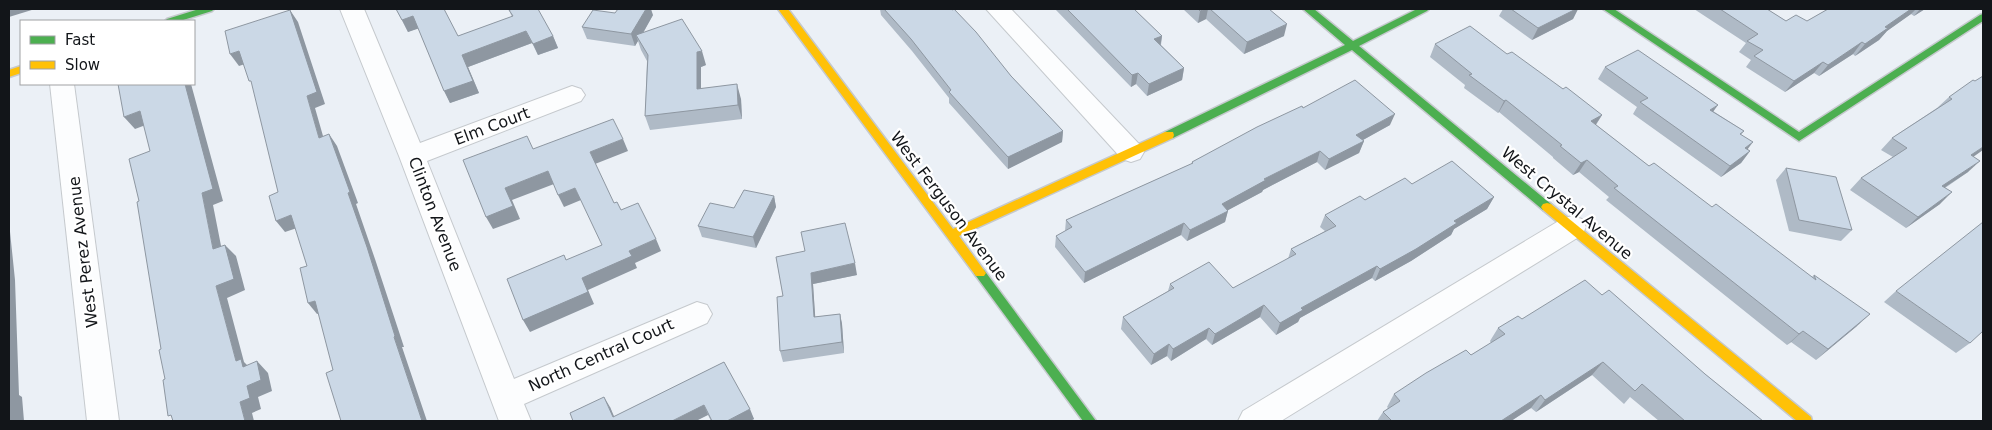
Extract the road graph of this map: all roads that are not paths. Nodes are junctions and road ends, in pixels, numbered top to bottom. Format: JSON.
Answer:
{"nodes":[{"id":1,"x":209,"y":9,"type":"edge"},
{"id":2,"x":352,"y":9,"type":"edge"},
{"id":3,"x":783,"y":9,"type":"edge"},
{"id":4,"x":998,"y":9,"type":"edge"},
{"id":5,"x":1308,"y":9,"type":"edge"},
{"id":6,"x":1424,"y":9,"type":"edge"},
{"id":7,"x":1608,"y":9,"type":"edge"},
{"id":8,"x":1983,"y":17,"type":"edge"},
{"id":9,"x":173,"y":20,"type":"edge"},
{"id":10,"x":1353,"y":46,"type":"junction"},
{"id":11,"x":62,"y":85,"type":"edge"},
{"id":12,"x":572,"y":95,"type":"dead end"},
{"id":13,"x":1131,"y":152,"type":"junction"},
{"id":14,"x":412,"y":156,"type":"junction"},
{"id":15,"x":1572,"y":228,"type":"junction"},
{"id":16,"x":950,"y":235,"type":"junction"},
{"id":17,"x":697,"y":314,"type":"dead end"},
{"id":18,"x":510,"y":409,"type":"edge"},
{"id":19,"x":103,"y":421,"type":"edge"},
{"id":20,"x":1090,"y":421,"type":"edge"},
{"id":21,"x":1254,"y":421,"type":"edge"},
{"id":22,"x":1806,"y":421,"type":"edge"}],
"edges":[{"from":1,"to":9,"type":"street"},
{"from":2,"to":14,"type":"street","name":"Clinton Avenue"},
{"from":3,"to":16,"type":"street","name":"West Ferguson Avenue"},
{"from":4,"to":13,"type":"street"},
{"from":5,"to":10,"type":"street","name":"West Crystal Avenue"},
{"from":6,"to":10,"type":"street"},
{"from":7,"to":8,"type":"street"},
{"from":10,"to":13,"type":"street"},
{"from":10,"to":15,"type":"street","name":"West Crystal Avenue"},
{"from":11,"to":19,"type":"street","name":"West Perez Avenue"},
{"from":12,"to":14,"type":"street","name":"Elm Court"},
{"from":13,"to":16,"type":"street"},
{"from":14,"to":18,"type":"street","name":"Clinton Avenue"},
{"from":15,"to":21,"type":"street"},
{"from":15,"to":22,"type":"street","name":"West Crystal Avenue"},
{"from":16,"to":20,"type":"street","name":"West Ferguson Avenue"},
{"from":17,"to":18,"type":"street","name":"North Central Court"}]}
